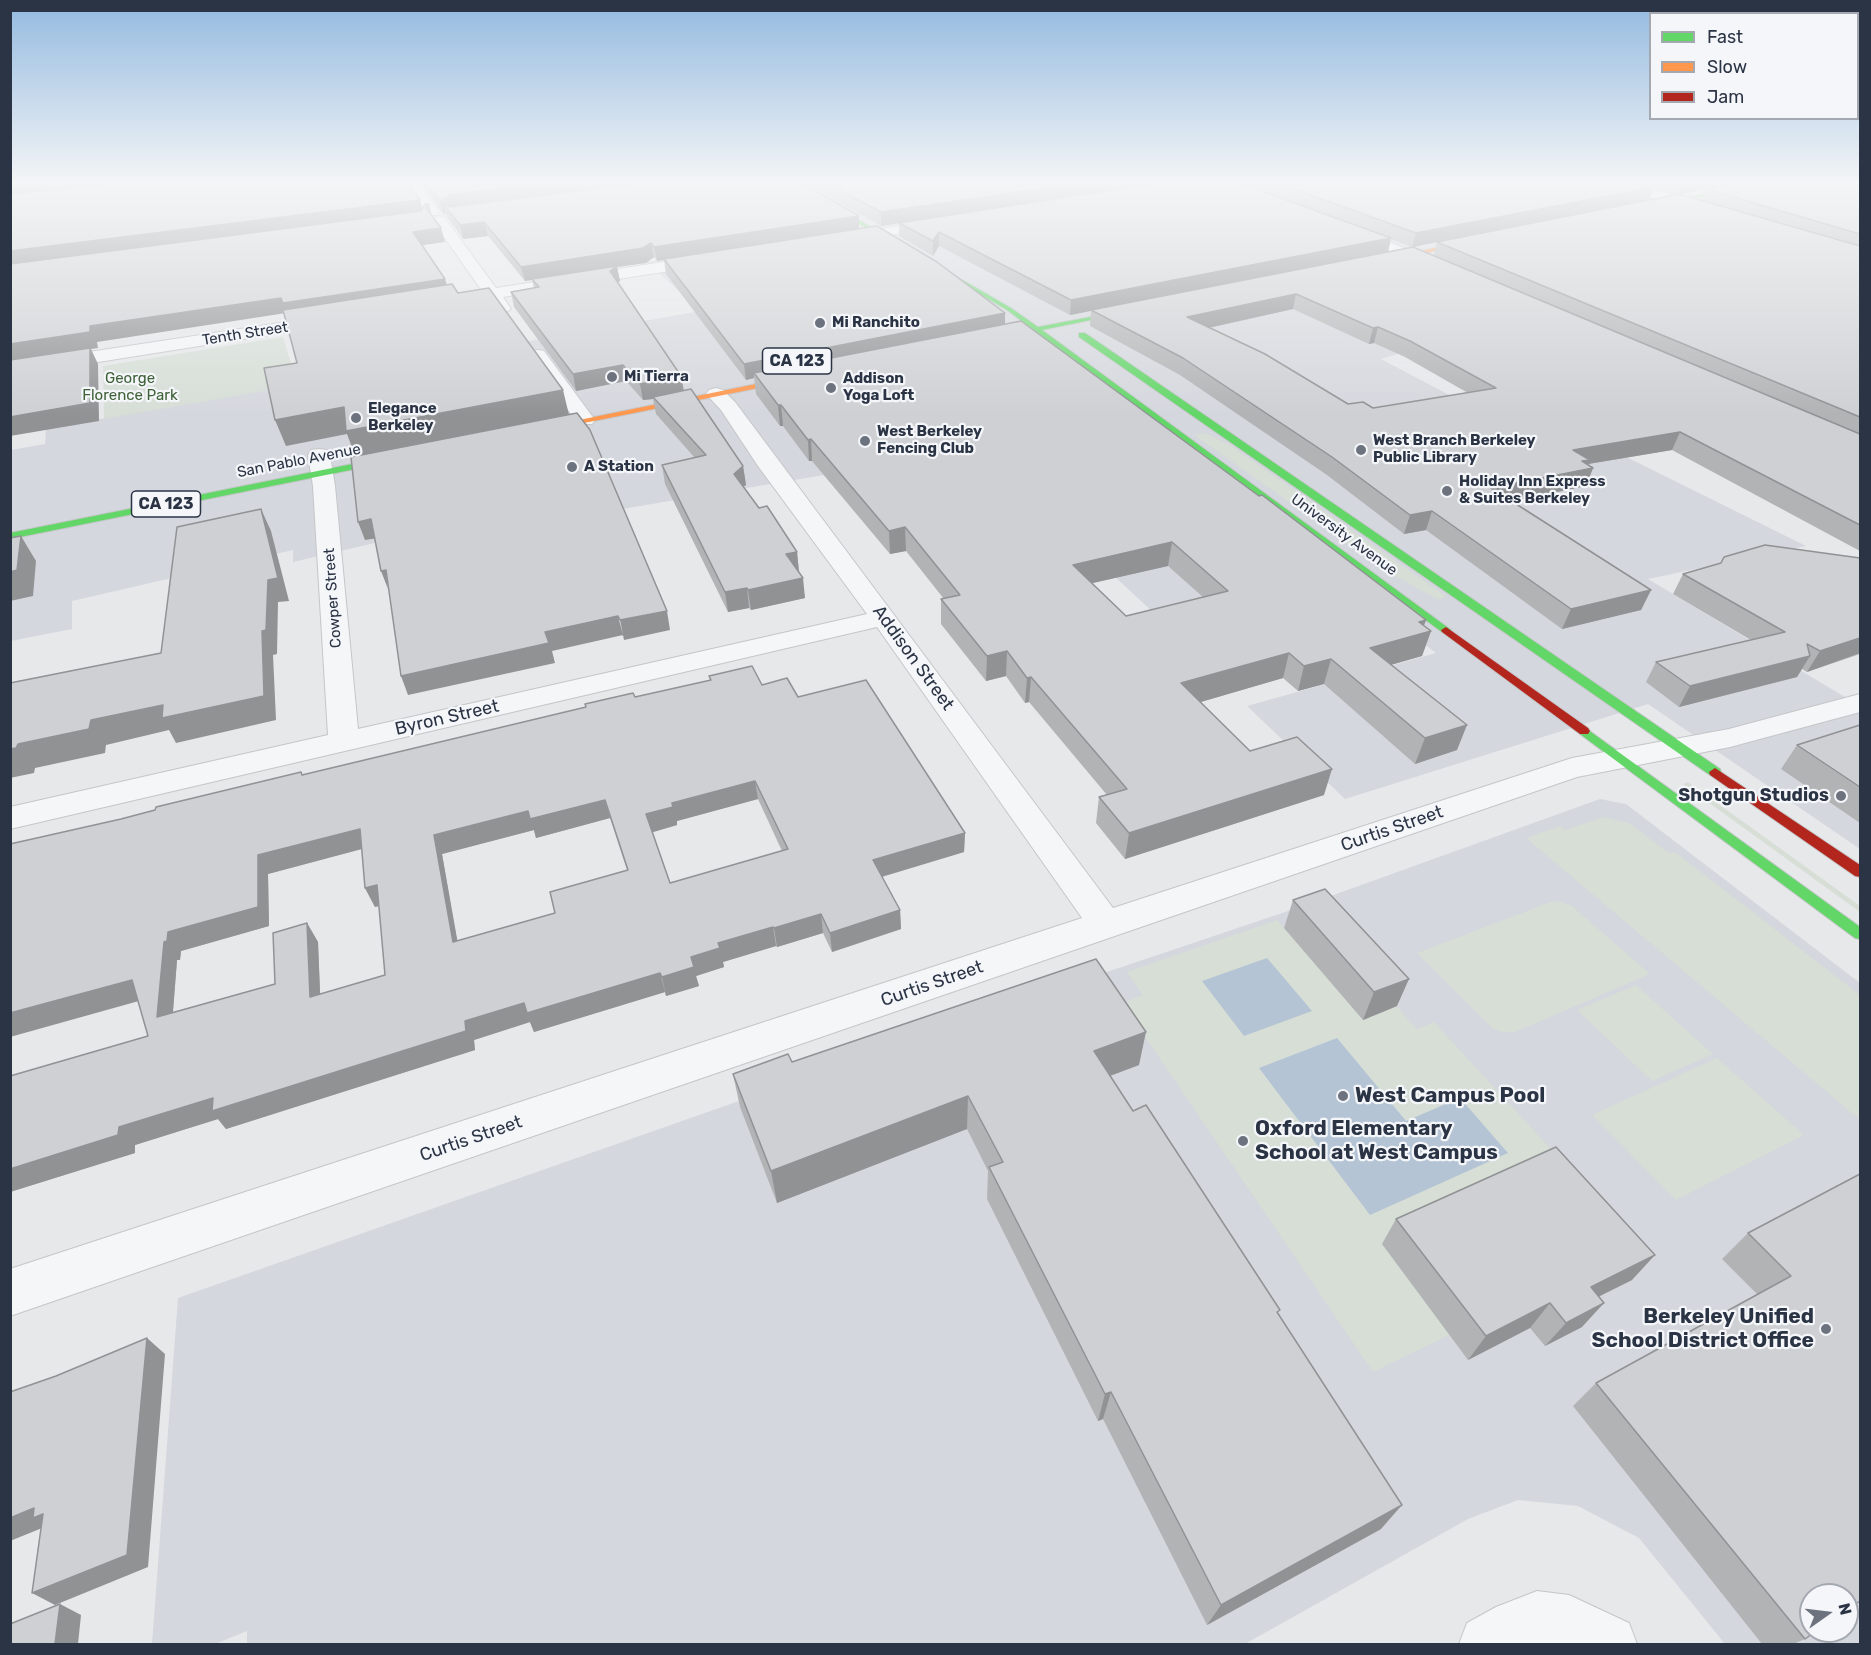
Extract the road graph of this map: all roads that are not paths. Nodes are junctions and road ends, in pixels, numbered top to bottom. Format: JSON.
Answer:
{"nodes":[{"id":1,"x":473,"y":261,"type":"edge"},
{"id":2,"x":702,"y":261,"type":"edge"},
{"id":3,"x":924,"y":261,"type":"edge"},
{"id":4,"x":1424,"y":261,"type":"edge"},
{"id":5,"x":1458,"y":276,"type":"edge"},
{"id":6,"x":493,"y":294,"type":"junction"},
{"id":7,"x":1141,"y":295,"type":"edge"},
{"id":8,"x":436,"y":303,"type":"edge"},
{"id":9,"x":1153,"y":305,"type":"edge"},
{"id":10,"x":1048,"y":313,"type":"junction"},
{"id":11,"x":354,"y":317,"type":"edge"},
{"id":12,"x":1021,"y":318,"type":"junction"},
{"id":13,"x":511,"y":319,"type":"edge"},
{"id":14,"x":1000,"y":322,"type":"edge"},
{"id":15,"x":1064,"y":323,"type":"junction"},
{"id":16,"x":1037,"y":329,"type":"junction"},
{"id":17,"x":971,"y":342,"type":"edge"},
{"id":18,"x":530,"y":345,"type":"edge"},
{"id":19,"x":10,"y":370,"type":"edge"},
{"id":20,"x":813,"y":374,"type":"edge"},
{"id":21,"x":716,"y":394,"type":"junction"},
{"id":22,"x":579,"y":408,"type":"junction"},
{"id":23,"x":529,"y":431,"type":"edge"},
{"id":24,"x":414,"y":454,"type":"edge"},
{"id":25,"x":320,"y":459,"type":"junction"},
{"id":26,"x":10,"y":536,"type":"edge"},
{"id":27,"x":884,"y":618,"type":"junction"},
{"id":28,"x":1860,"y":703,"type":"edge"},
{"id":29,"x":344,"y":741,"type":"junction"},
{"id":30,"x":1682,"y":748,"type":"junction"},
{"id":31,"x":1623,"y":760,"type":"junction"},
{"id":32,"x":10,"y":818,"type":"edge"},
{"id":33,"x":1860,"y":872,"type":"edge"},
{"id":34,"x":1107,"y":926,"type":"junction"},
{"id":35,"x":1860,"y":934,"type":"edge"},
{"id":36,"x":10,"y":1293,"type":"edge"},
{"id":37,"x":1588,"y":1634,"type":"edge"},
{"id":38,"x":1488,"y":1644,"type":"edge"}],
"edges":[{"from":1,"to":6,"type":"street"},
{"from":2,"to":6,"type":"street"},
{"from":3,"to":12,"type":"main road","name":"University Avenue"},
{"from":4,"to":5,"type":"street"},
{"from":6,"to":8,"type":"street"},
{"from":6,"to":13,"type":"street"},
{"from":7,"to":10,"type":"main road"},
{"from":9,"to":15,"type":"main road"},
{"from":10,"to":12,"type":"main road"},
{"from":10,"to":15,"type":"main road","name":"University Avenue"},
{"from":11,"to":19,"type":"street","name":"Tenth Street"},
{"from":12,"to":14,"type":"main road"},
{"from":12,"to":16,"type":"main road","name":"University Avenue"},
{"from":15,"to":16,"type":"main road"},
{"from":15,"to":30,"type":"main road","name":"University Avenue"},
{"from":16,"to":17,"type":"main road"},
{"from":16,"to":31,"type":"main road","name":"University Avenue"},
{"from":18,"to":22,"type":"street"},
{"from":20,"to":21,"type":"main road","number":"CA 123"},
{"from":21,"to":22,"type":"main road","number":"CA 123"},
{"from":21,"to":27,"type":"street","name":"Addison Street"},
{"from":22,"to":23,"type":"main road","number":"CA 123"},
{"from":24,"to":25,"type":"main road","name":"San Pablo Avenue","number":"CA 123"},
{"from":25,"to":26,"type":"main road","name":"San Pablo Avenue","number":"CA 123"},
{"from":25,"to":29,"type":"street","name":"Cowper Street"},
{"from":27,"to":29,"type":"street","name":"Byron Street"},
{"from":27,"to":34,"type":"street","name":"Addison Street"},
{"from":28,"to":30,"type":"street","name":"Curtis Street"},
{"from":29,"to":32,"type":"street","name":"Byron Street"},
{"from":30,"to":31,"type":"street","name":"Curtis Street"},
{"from":30,"to":33,"type":"main road","name":"University Avenue"},
{"from":31,"to":34,"type":"street","name":"Curtis Street"},
{"from":31,"to":35,"type":"main road","name":"University Avenue"},
{"from":34,"to":36,"type":"street","name":"Curtis Street"},
{"from":37,"to":38,"type":"street"}]}
